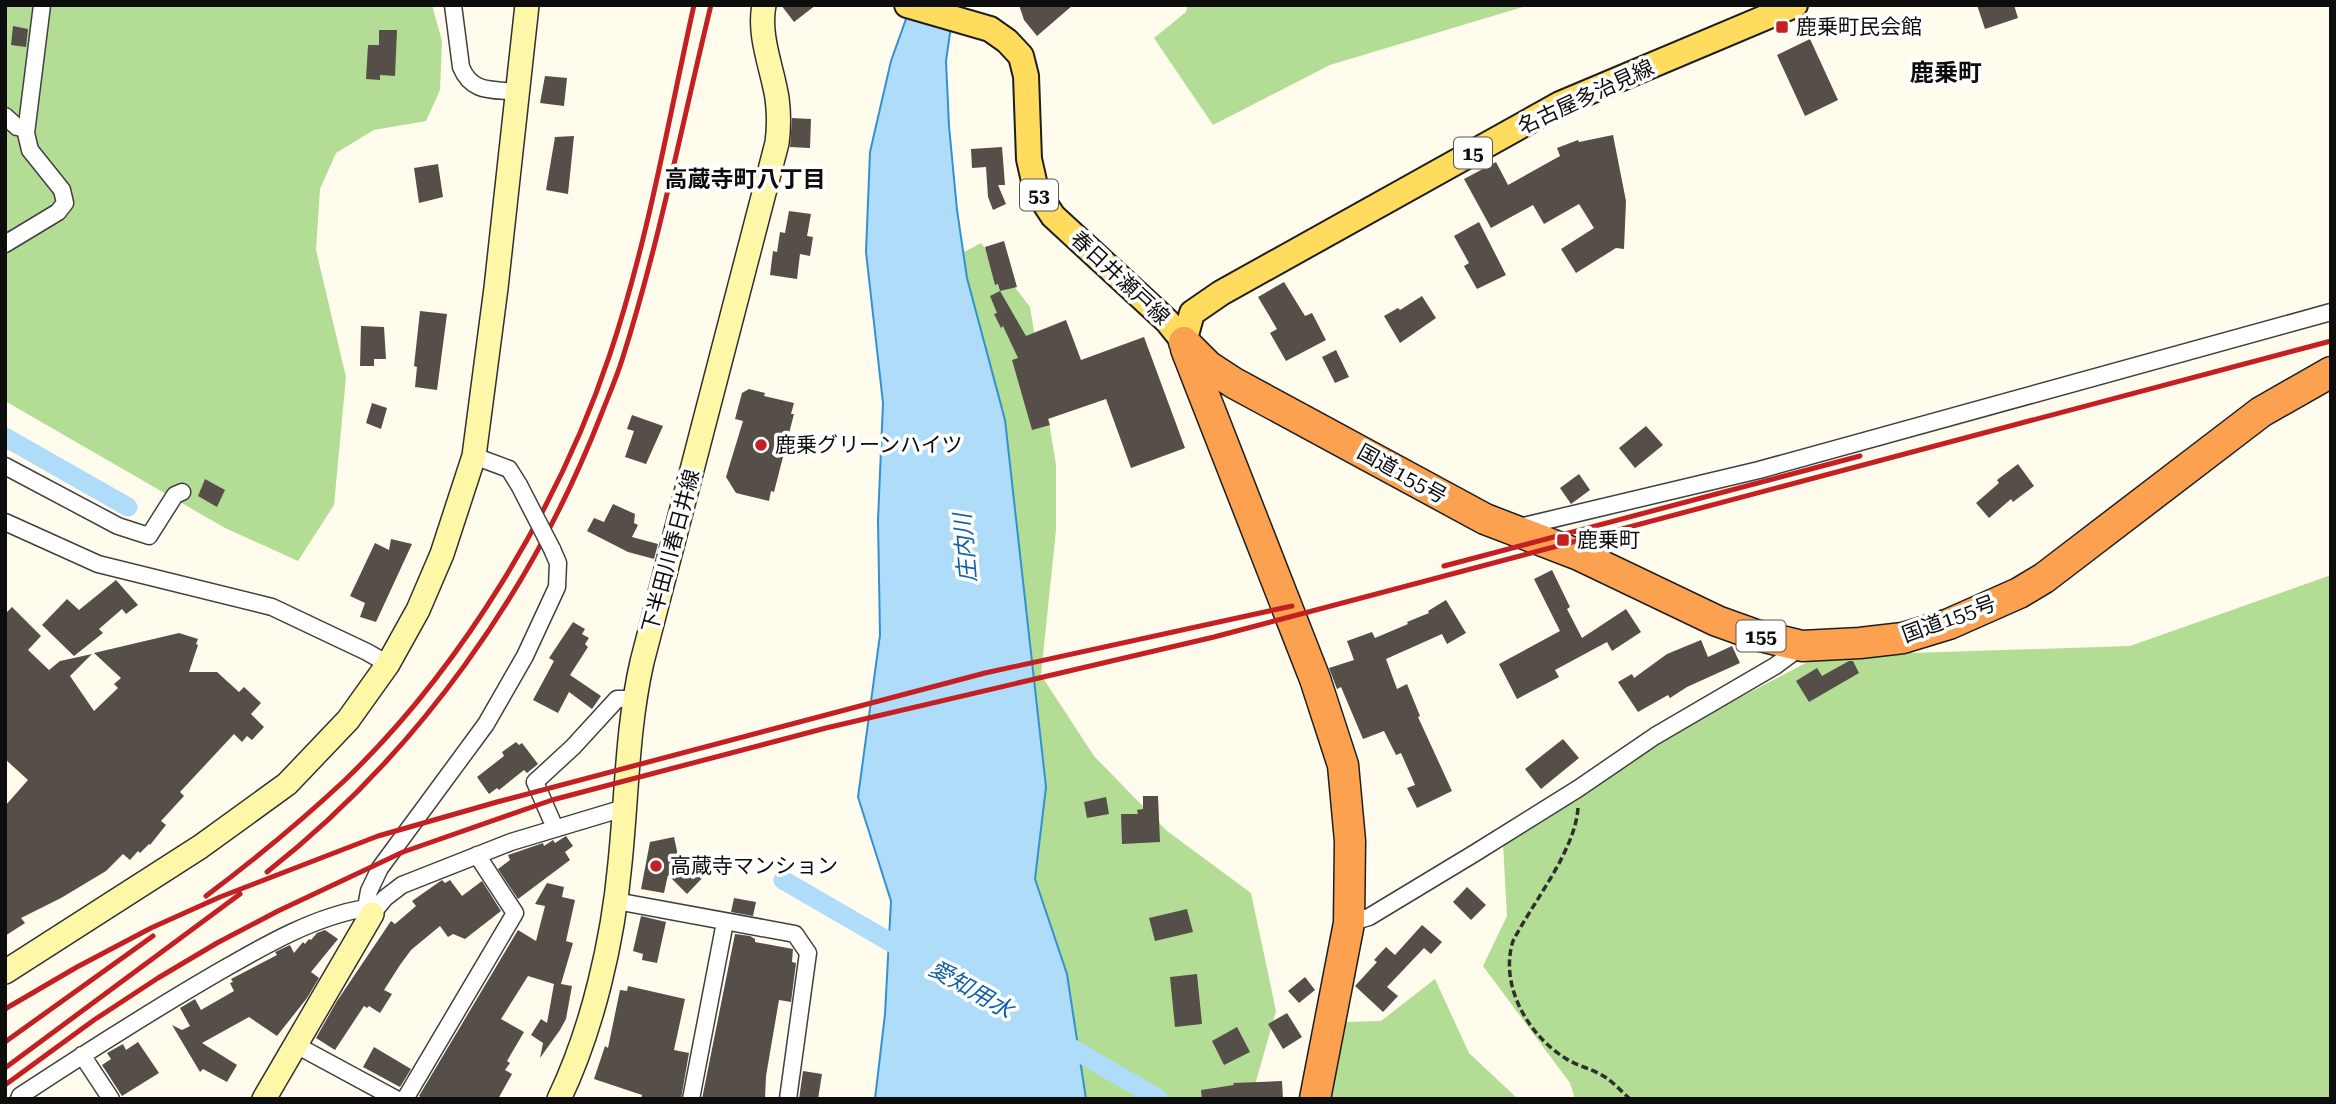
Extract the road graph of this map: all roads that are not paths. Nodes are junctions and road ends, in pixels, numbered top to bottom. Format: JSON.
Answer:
{"nodes":[{"id":1,"x":42,"y":5,"type":"edge"},
{"id":2,"x":453,"y":5,"type":"edge"},
{"id":3,"x":527,"y":5,"type":"edge"},
{"id":4,"x":764,"y":5,"type":"edge"},
{"id":5,"x":907,"y":5,"type":"edge"},
{"id":6,"x":1795,"y":5,"type":"edge"},
{"id":7,"x":518,"y":92,"type":"junction"},
{"id":8,"x":5,"y":116,"type":"edge"},
{"id":9,"x":26,"y":128,"type":"junction"},
{"id":10,"x":5,"y":244,"type":"edge"},
{"id":11,"x":2331,"y":312,"type":"edge"},
{"id":12,"x":1184,"y":342,"type":"junction"},
{"id":13,"x":2331,"y":372,"type":"edge"},
{"id":14,"x":474,"y":456,"type":"junction"},
{"id":15,"x":5,"y":466,"type":"edge"},
{"id":16,"x":182,"y":492,"type":"dead end"},
{"id":17,"x":5,"y":522,"type":"edge"},
{"id":18,"x":1511,"y":529,"type":"junction"},
{"id":19,"x":1802,"y":646,"type":"junction"},
{"id":20,"x":388,"y":664,"type":"junction"},
{"id":21,"x":634,"y":699,"type":"junction"},
{"id":22,"x":624,"y":807,"type":"junction"},
{"id":23,"x":555,"y":828,"type":"junction"},
{"id":24,"x":477,"y":855,"type":"junction"},
{"id":25,"x":616,"y":901,"type":"junction"},
{"id":26,"x":369,"y":911,"type":"junction"},
{"id":27,"x":725,"y":922,"type":"junction"},
{"id":28,"x":1349,"y":923,"type":"junction"},
{"id":29,"x":5,"y":972,"type":"edge"},
{"id":30,"x":296,"y":1045,"type":"junction"},
{"id":31,"x":82,"y":1055,"type":"junction"},
{"id":32,"x":19,"y":1099,"type":"edge"},
{"id":33,"x":111,"y":1099,"type":"edge"},
{"id":34,"x":264,"y":1099,"type":"edge"},
{"id":35,"x":396,"y":1099,"type":"edge"},
{"id":36,"x":405,"y":1099,"type":"edge"},
{"id":37,"x":559,"y":1099,"type":"edge"},
{"id":38,"x":691,"y":1099,"type":"edge"},
{"id":39,"x":788,"y":1099,"type":"edge"},
{"id":40,"x":1315,"y":1099,"type":"edge"}],
"edges":[{"from":1,"to":9,"type":"street"},
{"from":2,"to":7,"type":"street"},
{"from":3,"to":7,"type":"street"},
{"from":4,"to":21,"type":"street","name":"下半田川春日井線"},
{"from":5,"to":12,"type":"main road","name":"春日井瀬戸線","number":"53"},
{"from":6,"to":12,"type":"main road","name":"名古屋多治見線","number":"15"},
{"from":7,"to":14,"type":"street"},
{"from":8,"to":9,"type":"street"},
{"from":9,"to":10,"type":"street"},
{"from":11,"to":18,"type":"street"},
{"from":12,"to":18,"type":"highway","name":"国道155号","number":"155"},
{"from":12,"to":28,"type":"highway"},
{"from":13,"to":19,"type":"highway","name":"国道155号","number":"155"},
{"from":14,"to":20,"type":"street"},
{"from":14,"to":26,"type":"street","bridge":true},
{"from":15,"to":16,"type":"street"},
{"from":17,"to":20,"type":"street"},
{"from":18,"to":19,"type":"highway","name":"国道155号","number":"155"},
{"from":19,"to":28,"type":"street"},
{"from":20,"to":29,"type":"street"},
{"from":21,"to":22,"type":"street","name":"下半田川春日井線"},
{"from":21,"to":23,"type":"street"},
{"from":22,"to":23,"type":"street"},
{"from":22,"to":25,"type":"street","name":"下半田川春日井線"},
{"from":23,"to":24,"type":"street"},
{"from":24,"to":26,"type":"street"},
{"from":24,"to":36,"type":"street"},
{"from":25,"to":27,"type":"street"},
{"from":25,"to":37,"type":"street","name":"下半田川春日井線"},
{"from":26,"to":30,"type":"street"},
{"from":26,"to":31,"type":"street"},
{"from":27,"to":38,"type":"street"},
{"from":27,"to":39,"type":"street"},
{"from":28,"to":40,"type":"highway"},
{"from":30,"to":34,"type":"street"},
{"from":30,"to":35,"type":"street"},
{"from":31,"to":32,"type":"street"},
{"from":31,"to":33,"type":"street"}]}
